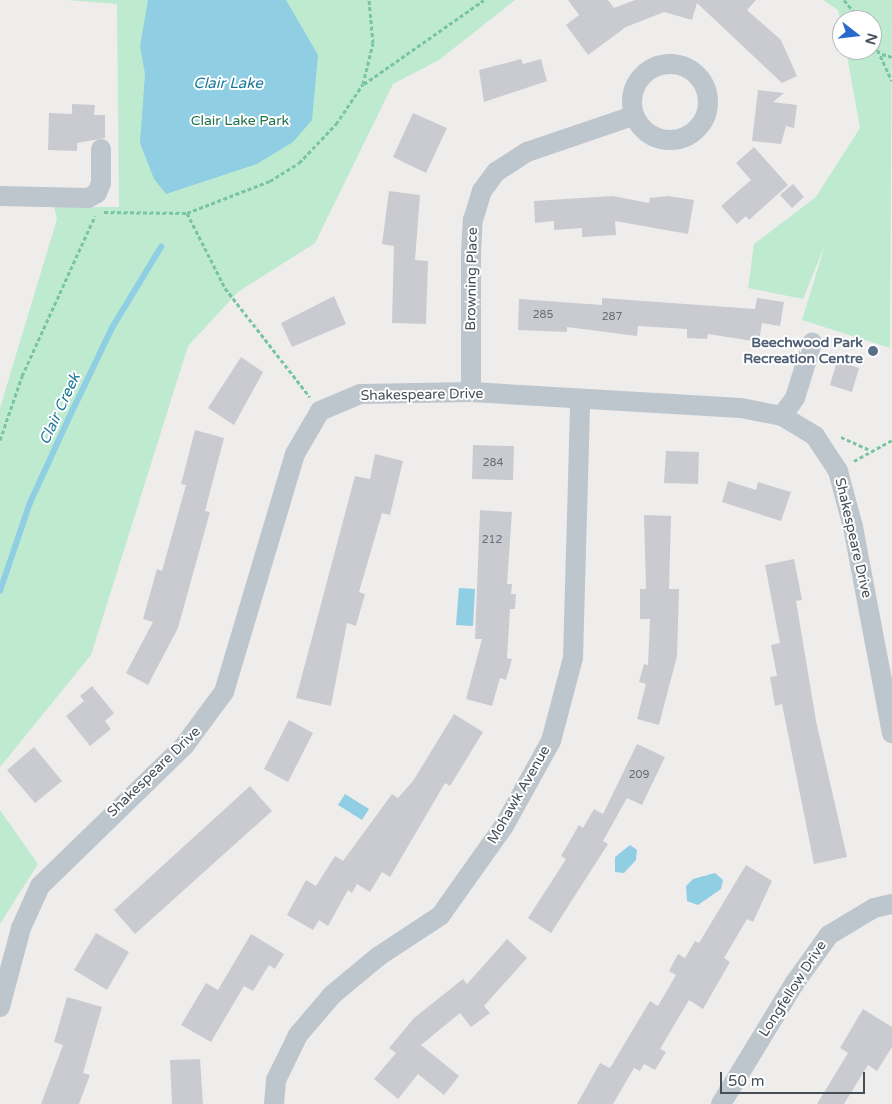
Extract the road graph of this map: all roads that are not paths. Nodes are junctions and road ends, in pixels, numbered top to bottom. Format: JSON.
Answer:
{"nodes":[{"id":1,"x":633,"y":116,"type":"dead end"},
{"id":2,"x":101,"y":149,"type":"dead end"},
{"id":3,"x":0,"y":196,"type":"edge"},
{"id":4,"x":812,"y":343,"type":"dead end"},
{"id":5,"x":471,"y":392,"type":"junction"},
{"id":6,"x":580,"y":400,"type":"junction"},
{"id":7,"x":782,"y":416,"type":"junction"},
{"id":8,"x":892,"y":733,"type":"edge"},
{"id":9,"x":892,"y":904,"type":"edge"},
{"id":10,"x":0,"y":1007,"type":"edge"},
{"id":11,"x":274,"y":1104,"type":"edge"},
{"id":12,"x":721,"y":1104,"type":"edge"}],
"edges":[{"from":1,"to":5,"type":"street","name":"Browning Place"},
{"from":2,"to":3,"type":"street"},
{"from":4,"to":7,"type":"street"},
{"from":5,"to":6,"type":"street","name":"Shakespeare Drive"},
{"from":5,"to":10,"type":"street","name":"Shakespeare Drive"},
{"from":6,"to":7,"type":"street","name":"Shakespeare Drive"},
{"from":6,"to":11,"type":"street","name":"Mohawk Avenue"},
{"from":7,"to":8,"type":"street","name":"Shakespeare Drive"},
{"from":9,"to":12,"type":"street","name":"Longfellow Drive"}]}
